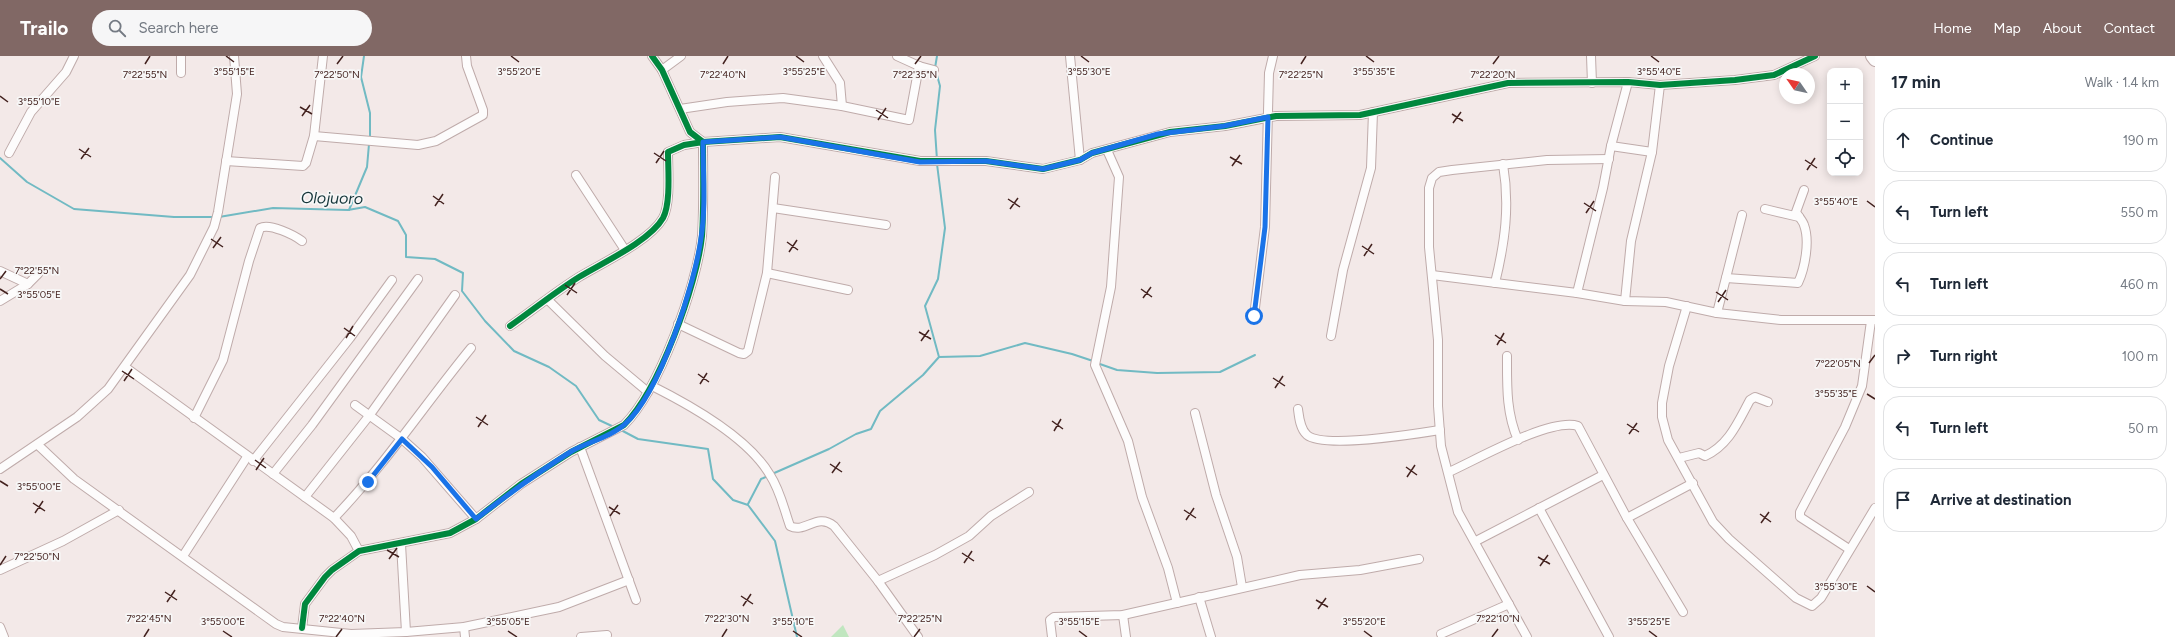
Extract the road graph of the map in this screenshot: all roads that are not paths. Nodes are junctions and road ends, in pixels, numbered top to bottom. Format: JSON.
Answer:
{"nodes":[{"id":1,"x":74,"y":56,"type":"edge"},
{"id":2,"x":181,"y":56,"type":"edge"},
{"id":3,"x":234,"y":56,"type":"edge"},
{"id":4,"x":324,"y":56,"type":"edge"},
{"id":5,"x":466,"y":56,"type":"edge"},
{"id":6,"x":652,"y":56,"type":"edge"},
{"id":7,"x":681,"y":56,"type":"edge"},
{"id":8,"x":897,"y":56,"type":"edge"},
{"id":9,"x":1070,"y":56,"type":"edge"},
{"id":10,"x":1273,"y":56,"type":"edge"},
{"id":11,"x":1591,"y":56,"type":"edge"},
{"id":12,"x":1815,"y":56,"type":"edge"},
{"id":13,"x":1872,"y":56,"type":"edge"},
{"id":14,"x":828,"y":58,"type":"edge"},
{"id":15,"x":1875,"y":60,"type":"edge"},
{"id":16,"x":919,"y":66,"type":"junction"},
{"id":17,"x":662,"y":70,"type":"junction"},
{"id":18,"x":934,"y":70,"type":"dead end"},
{"id":19,"x":181,"y":73,"type":"dead end"},
{"id":20,"x":1628,"y":82,"type":"junction"},
{"id":21,"x":1592,"y":83,"type":"junction"},
{"id":22,"x":1660,"y":85,"type":"junction"},
{"id":23,"x":842,"y":106,"type":"junction"},
{"id":24,"x":680,"y":109,"type":"junction"},
{"id":25,"x":1373,"y":112,"type":"junction"},
{"id":26,"x":1268,"y":117,"type":"junction"},
{"id":27,"x":314,"y":136,"type":"junction"},
{"id":28,"x":703,"y":142,"type":"junction"},
{"id":29,"x":1611,"y":146,"type":"junction"},
{"id":30,"x":1107,"y":150,"type":"junction"},
{"id":31,"x":1652,"y":152,"type":"junction"},
{"id":32,"x":9,"y":153,"type":"dead end"},
{"id":33,"x":1609,"y":159,"type":"junction"},
{"id":34,"x":1080,"y":160,"type":"junction"},
{"id":35,"x":226,"y":161,"type":"junction"},
{"id":36,"x":1503,"y":164,"type":"junction"},
{"id":37,"x":576,"y":175,"type":"dead end"},
{"id":38,"x":775,"y":176,"type":"dead end"},
{"id":39,"x":1804,"y":190,"type":"dead end"},
{"id":40,"x":773,"y":208,"type":"junction"},
{"id":41,"x":1766,"y":209,"type":"dead end"},
{"id":42,"x":1742,"y":215,"type":"dead end"},
{"id":43,"x":1798,"y":217,"type":"junction"},
{"id":44,"x":886,"y":225,"type":"dead end"},
{"id":45,"x":302,"y":241,"type":"dead end"},
{"id":46,"x":624,"y":250,"type":"junction"},
{"id":47,"x":0,"y":271,"type":"edge"},
{"id":48,"x":767,"y":273,"type":"junction"},
{"id":49,"x":38,"y":274,"type":"dead end"},
{"id":50,"x":1432,"y":275,"type":"junction"},
{"id":51,"x":1726,"y":278,"type":"junction"},
{"id":52,"x":418,"y":279,"type":"dead end"},
{"id":53,"x":392,"y":280,"type":"dead end"},
{"id":54,"x":1494,"y":283,"type":"junction"},
{"id":55,"x":28,"y":284,"type":"junction"},
{"id":56,"x":848,"y":290,"type":"dead end"},
{"id":57,"x":1577,"y":293,"type":"junction"},
{"id":58,"x":456,"y":295,"type":"dead end"},
{"id":59,"x":0,"y":300,"type":"edge"},
{"id":60,"x":548,"y":300,"type":"junction"},
{"id":61,"x":1625,"y":301,"type":"junction"},
{"id":62,"x":1687,"y":306,"type":"junction"},
{"id":63,"x":1717,"y":313,"type":"junction"},
{"id":64,"x":1254,"y":316,"type":"dead end"},
{"id":65,"x":1873,"y":321,"type":"edge"},
{"id":66,"x":678,"y":324,"type":"junction"},
{"id":67,"x":510,"y":326,"type":"dead end"},
{"id":68,"x":1331,"y":336,"type":"dead end"},
{"id":69,"x":471,"y":348,"type":"dead end"},
{"id":70,"x":1507,"y":356,"type":"dead end"},
{"id":71,"x":125,"y":367,"type":"junction"},
{"id":72,"x":650,"y":389,"type":"junction"},
{"id":73,"x":1768,"y":402,"type":"dead end"},
{"id":74,"x":354,"y":406,"type":"dead end"},
{"id":75,"x":1298,"y":409,"type":"dead end"},
{"id":76,"x":1195,"y":413,"type":"dead end"},
{"id":77,"x":369,"y":416,"type":"junction"},
{"id":78,"x":194,"y":418,"type":"junction"},
{"id":79,"x":1440,"y":430,"type":"junction"},
{"id":80,"x":402,"y":439,"type":"junction"},
{"id":81,"x":1518,"y":440,"type":"junction"},
{"id":82,"x":38,"y":445,"type":"junction"},
{"id":83,"x":580,"y":447,"type":"junction"},
{"id":84,"x":1679,"y":458,"type":"junction"},
{"id":85,"x":250,"y":459,"type":"junction"},
{"id":86,"x":0,"y":469,"type":"edge"},
{"id":87,"x":1449,"y":472,"type":"junction"},
{"id":88,"x":273,"y":474,"type":"junction"},
{"id":89,"x":1603,"y":475,"type":"junction"},
{"id":90,"x":1693,"y":483,"type":"junction"},
{"id":91,"x":1029,"y":492,"type":"dead end"},
{"id":92,"x":305,"y":497,"type":"junction"},
{"id":93,"x":1539,"y":508,"type":"junction"},
{"id":94,"x":1875,"y":508,"type":"edge"},
{"id":95,"x":119,"y":510,"type":"junction"},
{"id":96,"x":334,"y":518,"type":"junction"},
{"id":97,"x":1627,"y":518,"type":"junction"},
{"id":98,"x":476,"y":519,"type":"junction"},
{"id":99,"x":1476,"y":541,"type":"junction"},
{"id":100,"x":401,"y":544,"type":"junction"},
{"id":101,"x":1849,"y":549,"type":"junction"},
{"id":102,"x":359,"y":551,"type":"junction"},
{"id":103,"x":183,"y":556,"type":"junction"},
{"id":104,"x":1418,"y":559,"type":"dead end"},
{"id":105,"x":0,"y":570,"type":"edge"},
{"id":106,"x":629,"y":580,"type":"junction"},
{"id":107,"x":878,"y":581,"type":"junction"},
{"id":108,"x":1242,"y":587,"type":"junction"},
{"id":109,"x":1199,"y":597,"type":"junction"},
{"id":110,"x":636,"y":600,"type":"dead end"},
{"id":111,"x":1177,"y":604,"type":"junction"},
{"id":112,"x":1509,"y":604,"type":"junction"},
{"id":113,"x":1683,"y":612,"type":"dead end"},
{"id":114,"x":1123,"y":614,"type":"junction"},
{"id":115,"x":0,"y":627,"type":"edge"},
{"id":116,"x":464,"y":627,"type":"junction"},
{"id":117,"x":302,"y":628,"type":"junction"},
{"id":118,"x":406,"y":632,"type":"junction"},
{"id":119,"x":1441,"y":634,"type":"dead end"},
{"id":120,"x":607,"y":635,"type":"dead end"},
{"id":121,"x":4,"y":637,"type":"edge"},
{"id":122,"x":465,"y":637,"type":"edge"},
{"id":123,"x":581,"y":637,"type":"edge"},
{"id":124,"x":918,"y":637,"type":"edge"},
{"id":125,"x":1052,"y":637,"type":"edge"},
{"id":126,"x":1126,"y":637,"type":"edge"},
{"id":127,"x":1212,"y":637,"type":"edge"},
{"id":128,"x":1527,"y":637,"type":"edge"},
{"id":129,"x":1609,"y":637,"type":"edge"}],
"edges":[{"from":1,"to":32,"type":"street"},
{"from":2,"to":19,"type":"street"},
{"from":3,"to":35,"type":"street"},
{"from":4,"to":27,"type":"street"},
{"from":5,"to":27,"type":"street"},
{"from":6,"to":17,"type":"street"},
{"from":7,"to":17,"type":"street"},
{"from":8,"to":16,"type":"street"},
{"from":9,"to":34,"type":"street"},
{"from":10,"to":26,"type":"street"},
{"from":11,"to":21,"type":"street"},
{"from":12,"to":22,"type":"street"},
{"from":13,"to":15,"type":"highway"},
{"from":14,"to":23,"type":"street"},
{"from":16,"to":18,"type":"street"},
{"from":16,"to":23,"type":"street"},
{"from":17,"to":24,"type":"street"},
{"from":20,"to":21,"type":"street"},
{"from":20,"to":22,"type":"street"},
{"from":20,"to":29,"type":"street"},
{"from":21,"to":25,"type":"street"},
{"from":22,"to":31,"type":"street"},
{"from":23,"to":24,"type":"street"},
{"from":24,"to":28,"type":"street"},
{"from":25,"to":26,"type":"street"},
{"from":25,"to":68,"type":"street"},
{"from":26,"to":30,"type":"street"},
{"from":26,"to":64,"type":"street"},
{"from":27,"to":35,"type":"street"},
{"from":28,"to":34,"type":"street"},
{"from":28,"to":46,"type":"street"},
{"from":28,"to":66,"type":"street"},
{"from":29,"to":31,"type":"street"},
{"from":29,"to":33,"type":"street"},
{"from":30,"to":34,"type":"street"},
{"from":30,"to":111,"type":"street"},
{"from":31,"to":61,"type":"street"},
{"from":33,"to":36,"type":"street"},
{"from":33,"to":57,"type":"street"},
{"from":35,"to":71,"type":"street"},
{"from":36,"to":50,"type":"street"},
{"from":36,"to":54,"type":"street"},
{"from":37,"to":46,"type":"street"},
{"from":38,"to":40,"type":"street"},
{"from":39,"to":43,"type":"street"},
{"from":40,"to":44,"type":"street"},
{"from":40,"to":48,"type":"street"},
{"from":41,"to":43,"type":"street"},
{"from":42,"to":51,"type":"street"},
{"from":43,"to":51,"type":"street"},
{"from":45,"to":78,"type":"street"},
{"from":46,"to":60,"type":"street"},
{"from":47,"to":55,"type":"street"},
{"from":48,"to":56,"type":"street"},
{"from":48,"to":66,"type":"street"},
{"from":49,"to":55,"type":"street"},
{"from":50,"to":54,"type":"street"},
{"from":50,"to":79,"type":"street"},
{"from":51,"to":63,"type":"street"},
{"from":52,"to":88,"type":"street"},
{"from":53,"to":85,"type":"street"},
{"from":54,"to":57,"type":"street"},
{"from":55,"to":59,"type":"street"},
{"from":57,"to":61,"type":"street"},
{"from":58,"to":77,"type":"street"},
{"from":60,"to":67,"type":"street"},
{"from":60,"to":72,"type":"street"},
{"from":61,"to":62,"type":"street"},
{"from":62,"to":63,"type":"street"},
{"from":62,"to":84,"type":"street"},
{"from":63,"to":65,"type":"street"},
{"from":65,"to":101,"type":"street"},
{"from":66,"to":72,"type":"street"},
{"from":69,"to":80,"type":"street"},
{"from":70,"to":81,"type":"street"},
{"from":71,"to":78,"type":"street"},
{"from":71,"to":82,"type":"street"},
{"from":72,"to":83,"type":"street"},
{"from":72,"to":107,"type":"street"},
{"from":73,"to":84,"type":"street"},
{"from":74,"to":77,"type":"street"},
{"from":75,"to":79,"type":"street"},
{"from":76,"to":108,"type":"street"},
{"from":77,"to":80,"type":"street"},
{"from":77,"to":92,"type":"street"},
{"from":78,"to":85,"type":"street"},
{"from":79,"to":87,"type":"street"},
{"from":80,"to":96,"type":"street"},
{"from":80,"to":98,"type":"street"},
{"from":81,"to":87,"type":"street"},
{"from":81,"to":89,"type":"street"},
{"from":82,"to":86,"type":"street"},
{"from":82,"to":95,"type":"street"},
{"from":83,"to":98,"type":"street"},
{"from":83,"to":106,"type":"street"},
{"from":84,"to":90,"type":"street"},
{"from":85,"to":88,"type":"street"},
{"from":85,"to":103,"type":"street"},
{"from":87,"to":99,"type":"street"},
{"from":88,"to":92,"type":"street"},
{"from":89,"to":93,"type":"street"},
{"from":89,"to":97,"type":"street"},
{"from":90,"to":97,"type":"street"},
{"from":90,"to":101,"type":"street"},
{"from":91,"to":107,"type":"street"},
{"from":92,"to":96,"type":"street"},
{"from":93,"to":99,"type":"street"},
{"from":93,"to":129,"type":"street"},
{"from":94,"to":101,"type":"street"},
{"from":95,"to":103,"type":"street"},
{"from":95,"to":105,"type":"street"},
{"from":96,"to":102,"type":"street"},
{"from":97,"to":113,"type":"street"},
{"from":98,"to":100,"type":"street"},
{"from":99,"to":112,"type":"street"},
{"from":100,"to":102,"type":"street"},
{"from":100,"to":118,"type":"street"},
{"from":102,"to":117,"type":"street"},
{"from":103,"to":117,"type":"street"},
{"from":104,"to":108,"type":"street"},
{"from":106,"to":110,"type":"street"},
{"from":106,"to":116,"type":"street"},
{"from":107,"to":124,"type":"street"},
{"from":108,"to":109,"type":"street"},
{"from":109,"to":111,"type":"street"},
{"from":109,"to":127,"type":"street"},
{"from":111,"to":114,"type":"street"},
{"from":112,"to":119,"type":"street"},
{"from":112,"to":128,"type":"street"},
{"from":114,"to":125,"type":"street"},
{"from":114,"to":126,"type":"street"},
{"from":115,"to":121,"type":"street"},
{"from":116,"to":118,"type":"street"},
{"from":116,"to":122,"type":"street"},
{"from":117,"to":118,"type":"street"},
{"from":120,"to":123,"type":"street"}]}
